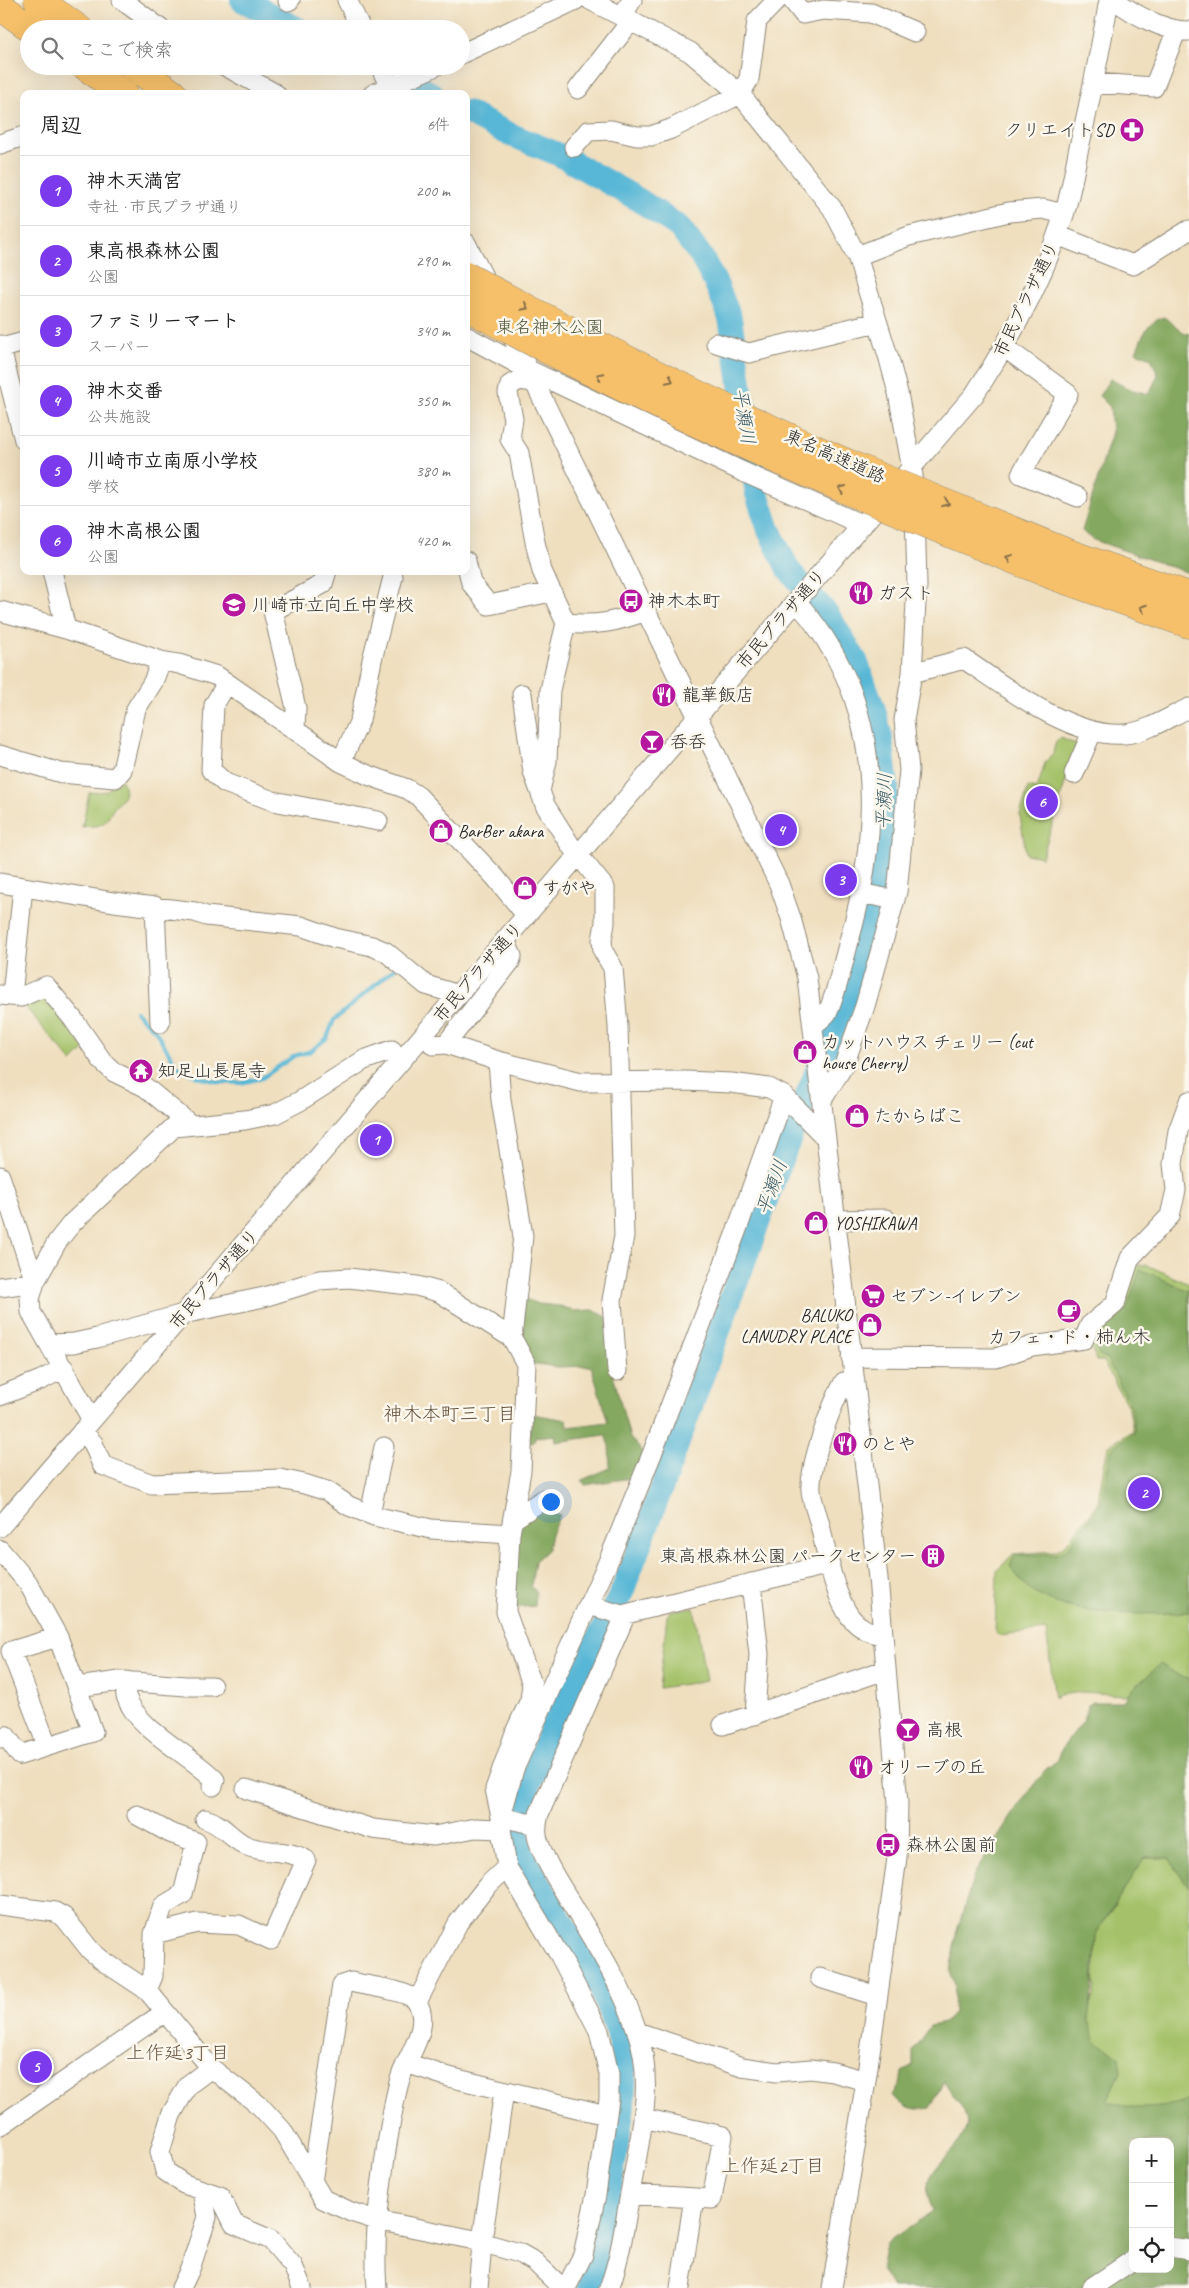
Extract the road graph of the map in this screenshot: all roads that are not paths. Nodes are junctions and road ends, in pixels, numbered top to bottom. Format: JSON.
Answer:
{"nodes":[{"id":1,"x":38,"y":0,"type":"edge"},
{"id":2,"x":122,"y":0,"type":"edge"},
{"id":3,"x":347,"y":0,"type":"edge"},
{"id":4,"x":576,"y":0,"type":"edge"},
{"id":5,"x":590,"y":0,"type":"edge"},
{"id":6,"x":632,"y":0,"type":"edge"},
{"id":7,"x":777,"y":0,"type":"edge"},
{"id":8,"x":792,"y":0,"type":"edge"},
{"id":9,"x":1109,"y":0,"type":"edge"},
{"id":10,"x":1115,"y":0,"type":"edge"},
{"id":11,"x":0,"y":6,"type":"edge"},
{"id":12,"x":626,"y":18,"type":"junction"},
{"id":13,"x":20,"y":20,"type":"edge"},
{"id":14,"x":66,"y":20,"type":"edge"},
{"id":15,"x":149,"y":20,"type":"edge"},
{"id":16,"x":357,"y":20,"type":"edge"},
{"id":17,"x":915,"y":32,"type":"dead end"},
{"id":18,"x":1182,"y":32,"type":"edge"},
{"id":19,"x":470,"y":50,"type":"edge"},
{"id":20,"x":98,"y":75,"type":"edge"},
{"id":21,"x":146,"y":75,"type":"edge"},
{"id":22,"x":241,"y":75,"type":"edge"},
{"id":23,"x":382,"y":75,"type":"edge"},
{"id":24,"x":418,"y":75,"type":"edge"},
{"id":25,"x":1094,"y":83,"type":"junction"},
{"id":26,"x":578,"y":89,"type":"dead end"},
{"id":27,"x":118,"y":90,"type":"edge"},
{"id":28,"x":167,"y":90,"type":"edge"},
{"id":29,"x":267,"y":90,"type":"edge"},
{"id":30,"x":385,"y":90,"type":"edge"},
{"id":31,"x":389,"y":90,"type":"edge"},
{"id":32,"x":740,"y":94,"type":"junction"},
{"id":33,"x":20,"y":137,"type":"edge"},
{"id":34,"x":0,"y":144,"type":"edge"},
{"id":35,"x":574,"y":147,"type":"dead end"},
{"id":36,"x":1064,"y":214,"type":"junction"},
{"id":37,"x":1189,"y":230,"type":"edge"},
{"id":38,"x":1057,"y":235,"type":"junction"},
{"id":39,"x":470,"y":250,"type":"edge"},
{"id":40,"x":857,"y":256,"type":"junction"},
{"id":41,"x":470,"y":278,"type":"edge"},
{"id":42,"x":470,"y":308,"type":"edge"},
{"id":43,"x":877,"y":322,"type":"junction"},
{"id":44,"x":598,"y":330,"type":"dead end"},
{"id":45,"x":470,"y":338,"type":"edge"},
{"id":46,"x":20,"y":343,"type":"edge"},
{"id":47,"x":719,"y":344,"type":"dead end"},
{"id":48,"x":1,"y":346,"type":"edge"},
{"id":49,"x":1004,"y":346,"type":"junction"},
{"id":50,"x":4,"y":373,"type":"edge"},
{"id":51,"x":536,"y":376,"type":"junction"},
{"id":52,"x":20,"y":427,"type":"edge"},
{"id":53,"x":912,"y":468,"type":"junction"},
{"id":54,"x":1078,"y":497,"type":"dead end"},
{"id":55,"x":863,"y":525,"type":"junction"},
{"id":56,"x":53,"y":575,"type":"edge"},
{"id":57,"x":326,"y":575,"type":"edge"},
{"id":58,"x":393,"y":575,"type":"edge"},
{"id":59,"x":469,"y":575,"type":"edge"},
{"id":60,"x":551,"y":592,"type":"junction"},
{"id":61,"x":1189,"y":596,"type":"edge"},
{"id":62,"x":797,"y":600,"type":"junction"},
{"id":63,"x":0,"y":612,"type":"edge"},
{"id":64,"x":646,"y":612,"type":"junction"},
{"id":65,"x":566,"y":623,"type":"junction"},
{"id":66,"x":1189,"y":624,"type":"edge"},
{"id":67,"x":66,"y":629,"type":"junction"},
{"id":68,"x":162,"y":661,"type":"junction"},
{"id":69,"x":912,"y":673,"type":"junction"},
{"id":70,"x":227,"y":683,"type":"junction"},
{"id":71,"x":522,"y":694,"type":"dead end"},
{"id":72,"x":1189,"y":708,"type":"edge"},
{"id":73,"x":697,"y":717,"type":"junction"},
{"id":74,"x":295,"y":730,"type":"junction"},
{"id":75,"x":1092,"y":732,"type":"junction"},
{"id":76,"x":0,"y":755,"type":"edge"},
{"id":77,"x":341,"y":762,"type":"junction"},
{"id":78,"x":1074,"y":774,"type":"dead end"},
{"id":79,"x":540,"y":791,"type":"junction"},
{"id":80,"x":378,"y":821,"type":"dead end"},
{"id":81,"x":579,"y":856,"type":"junction"},
{"id":82,"x":0,"y":883,"type":"edge"},
{"id":83,"x":23,"y":887,"type":"junction"},
{"id":84,"x":862,"y":893,"type":"junction"},
{"id":85,"x":891,"y":899,"type":"junction"},
{"id":86,"x":156,"y":906,"type":"junction"},
{"id":87,"x":526,"y":915,"type":"junction"},
{"id":88,"x":505,"y":940,"type":"junction"},
{"id":89,"x":458,"y":995,"type":"junction"},
{"id":90,"x":6,"y":996,"type":"edge"},
{"id":91,"x":160,"y":1023,"type":"dead end"},
{"id":92,"x":813,"y":1026,"type":"junction"},
{"id":93,"x":392,"y":1050,"type":"dead end"},
{"id":94,"x":498,"y":1061,"type":"junction"},
{"id":95,"x":618,"y":1083,"type":"junction"},
{"id":96,"x":784,"y":1096,"type":"junction"},
{"id":97,"x":822,"y":1100,"type":"junction"},
{"id":98,"x":1189,"y":1101,"type":"edge"},
{"id":99,"x":190,"y":1124,"type":"junction"},
{"id":100,"x":826,"y":1138,"type":"junction"},
{"id":101,"x":0,"y":1176,"type":"edge"},
{"id":102,"x":886,"y":1219,"type":"dead end"},
{"id":103,"x":836,"y":1220,"type":"junction"},
{"id":104,"x":35,"y":1282,"type":"junction"},
{"id":105,"x":0,"y":1287,"type":"edge"},
{"id":106,"x":183,"y":1314,"type":"junction"},
{"id":107,"x":512,"y":1338,"type":"junction"},
{"id":108,"x":50,"y":1344,"type":"junction"},
{"id":109,"x":850,"y":1356,"type":"junction"},
{"id":110,"x":64,"y":1368,"type":"junction"},
{"id":111,"x":617,"y":1371,"type":"dead end"},
{"id":112,"x":854,"y":1381,"type":"junction"},
{"id":113,"x":0,"y":1396,"type":"edge"},
{"id":114,"x":87,"y":1426,"type":"junction"},
{"id":115,"x":384,"y":1446,"type":"dead end"},
{"id":116,"x":544,"y":1499,"type":"dead end"},
{"id":117,"x":370,"y":1514,"type":"junction"},
{"id":118,"x":512,"y":1526,"type":"junction"},
{"id":119,"x":0,"y":1527,"type":"edge"},
{"id":120,"x":0,"y":1550,"type":"edge"},
{"id":121,"x":830,"y":1564,"type":"junction"},
{"id":122,"x":751,"y":1583,"type":"junction"},
{"id":123,"x":589,"y":1607,"type":"junction"},
{"id":124,"x":624,"y":1614,"type":"junction"},
{"id":125,"x":883,"y":1636,"type":"junction"},
{"id":126,"x":58,"y":1637,"type":"junction"},
{"id":127,"x":885,"y":1670,"type":"junction"},
{"id":128,"x":127,"y":1681,"type":"junction"},
{"id":129,"x":212,"y":1686,"type":"dead end"},
{"id":130,"x":77,"y":1687,"type":"junction"},
{"id":131,"x":755,"y":1715,"type":"junction"},
{"id":132,"x":724,"y":1725,"type":"dead end"},
{"id":133,"x":0,"y":1738,"type":"edge"},
{"id":134,"x":47,"y":1745,"type":"junction"},
{"id":135,"x":216,"y":1780,"type":"dead end"},
{"id":136,"x":246,"y":1788,"type":"dead end"},
{"id":137,"x":137,"y":1815,"type":"dead end"},
{"id":138,"x":205,"y":1819,"type":"dead end"},
{"id":139,"x":503,"y":1822,"type":"junction"},
{"id":140,"x":532,"y":1824,"type":"junction"},
{"id":141,"x":507,"y":1867,"type":"junction"},
{"id":142,"x":0,"y":1905,"type":"edge"},
{"id":143,"x":154,"y":1934,"type":"junction"},
{"id":144,"x":820,"y":1978,"type":"dead end"},
{"id":145,"x":147,"y":1990,"type":"junction"},
{"id":146,"x":877,"y":1996,"type":"junction"},
{"id":147,"x":417,"y":2002,"type":"junction"},
{"id":148,"x":165,"y":2012,"type":"junction"},
{"id":149,"x":638,"y":2032,"type":"junction"},
{"id":150,"x":406,"y":2064,"type":"junction"},
{"id":151,"x":212,"y":2068,"type":"junction"},
{"id":152,"x":866,"y":2081,"type":"junction"},
{"id":153,"x":504,"y":2091,"type":"junction"},
{"id":154,"x":606,"y":2115,"type":"junction"},
{"id":155,"x":643,"y":2118,"type":"junction"},
{"id":156,"x":0,"y":2126,"type":"edge"},
{"id":157,"x":312,"y":2182,"type":"junction"},
{"id":158,"x":202,"y":2190,"type":"junction"},
{"id":159,"x":630,"y":2194,"type":"junction"},
{"id":160,"x":694,"y":2198,"type":"junction"},
{"id":161,"x":376,"y":2220,"type":"junction"},
{"id":162,"x":482,"y":2242,"type":"junction"},
{"id":163,"x":1174,"y":2248,"type":"edge"},
{"id":164,"x":1189,"y":2250,"type":"edge"},
{"id":165,"x":1129,"y":2263,"type":"edge"},
{"id":166,"x":181,"y":2288,"type":"edge"},
{"id":167,"x":302,"y":2288,"type":"edge"},
{"id":168,"x":377,"y":2288,"type":"edge"},
{"id":169,"x":478,"y":2288,"type":"edge"},
{"id":170,"x":562,"y":2288,"type":"edge"},
{"id":171,"x":566,"y":2288,"type":"edge"},
{"id":172,"x":609,"y":2288,"type":"edge"},
{"id":173,"x":680,"y":2288,"type":"edge"},
{"id":174,"x":832,"y":2288,"type":"edge"},
{"id":175,"x":1092,"y":2288,"type":"edge"}],
"edges":[{"from":1,"to":14,"type":"highway"},
{"from":2,"to":15,"type":"street"},
{"from":3,"to":16,"type":"street"},
{"from":4,"to":19,"type":"street"},
{"from":5,"to":12,"type":"street"},
{"from":6,"to":12,"type":"street"},
{"from":7,"to":32,"type":"street"},
{"from":8,"to":17,"type":"street"},
{"from":9,"to":25,"type":"street","name":"市民プラザ通り"},
{"from":10,"to":18,"type":"street"},
{"from":11,"to":13,"type":"highway"},
{"from":12,"to":26,"type":"street"},
{"from":12,"to":32,"type":"street"},
{"from":18,"to":25,"type":"street"},
{"from":20,"to":27,"type":"highway"},
{"from":21,"to":28,"type":"highway"},
{"from":22,"to":29,"type":"street"},
{"from":23,"to":30,"type":"street"},
{"from":24,"to":31,"type":"street"},
{"from":25,"to":36,"type":"street","name":"市民プラザ通り"},
{"from":32,"to":35,"type":"street"},
{"from":32,"to":40,"type":"street"},
{"from":33,"to":34,"type":"street"},
{"from":36,"to":38,"type":"street","name":"市民プラザ通り"},
{"from":36,"to":40,"type":"street"},
{"from":37,"to":38,"type":"street"},
{"from":38,"to":49,"type":"street","name":"市民プラザ通り"},
{"from":39,"to":51,"type":"street"},
{"from":40,"to":43,"type":"street"},
{"from":41,"to":61,"type":"highway","name":"東名高速道路","one_way":true,"bridge":true},
{"from":66,"to":42,"type":"highway","name":"東名高速道路","one_way":true,"bridge":true},
{"from":43,"to":47,"type":"street"},
{"from":43,"to":53,"type":"street"},
{"from":44,"to":51,"type":"street"},
{"from":45,"to":51,"type":"street"},
{"from":46,"to":48,"type":"street"},
{"from":48,"to":50,"type":"street"},
{"from":49,"to":53,"type":"street","name":"市民プラザ通り"},
{"from":49,"to":54,"type":"street"},
{"from":50,"to":52,"type":"street"},
{"from":51,"to":55,"type":"street"},
{"from":51,"to":60,"type":"street"},
{"from":51,"to":64,"type":"street"},
{"from":53,"to":55,"type":"street","name":"市民プラザ通り"},
{"from":53,"to":69,"type":"street"},
{"from":55,"to":62,"type":"street","name":"市民プラザ通り"},
{"from":56,"to":67,"type":"street"},
{"from":57,"to":74,"type":"street"},
{"from":58,"to":77,"type":"street"},
{"from":59,"to":60,"type":"street"},
{"from":60,"to":65,"type":"street"},
{"from":62,"to":73,"type":"street","name":"市民プラザ通り"},
{"from":62,"to":84,"type":"street"},
{"from":63,"to":67,"type":"street"},
{"from":64,"to":65,"type":"street"},
{"from":64,"to":73,"type":"street"},
{"from":65,"to":79,"type":"street"},
{"from":67,"to":68,"type":"street"},
{"from":68,"to":70,"type":"street"},
{"from":68,"to":76,"type":"street"},
{"from":69,"to":75,"type":"street"},
{"from":69,"to":85,"type":"street"},
{"from":70,"to":74,"type":"street"},
{"from":70,"to":80,"type":"street"},
{"from":71,"to":79,"type":"street"},
{"from":72,"to":75,"type":"street"},
{"from":73,"to":81,"type":"street","name":"市民プラザ通り"},
{"from":73,"to":92,"type":"street"},
{"from":74,"to":77,"type":"street"},
{"from":75,"to":78,"type":"street"},
{"from":77,"to":87,"type":"street"},
{"from":79,"to":81,"type":"street"},
{"from":81,"to":87,"type":"street","name":"市民プラザ通り"},
{"from":81,"to":95,"type":"street"},
{"from":82,"to":83,"type":"street"},
{"from":83,"to":86,"type":"street"},
{"from":83,"to":90,"type":"street"},
{"from":84,"to":85,"type":"street"},
{"from":84,"to":92,"type":"street"},
{"from":85,"to":97,"type":"street"},
{"from":86,"to":89,"type":"street"},
{"from":86,"to":91,"type":"street"},
{"from":87,"to":88,"type":"street","name":"市民プラザ通り"},
{"from":88,"to":89,"type":"street","name":"市民プラザ通り"},
{"from":88,"to":94,"type":"street"},
{"from":89,"to":106,"type":"street","name":"市民プラザ通り"},
{"from":90,"to":99,"type":"street"},
{"from":92,"to":97,"type":"street"},
{"from":93,"to":99,"type":"street"},
{"from":94,"to":95,"type":"street"},
{"from":94,"to":107,"type":"street"},
{"from":95,"to":96,"type":"street"},
{"from":95,"to":111,"type":"street"},
{"from":96,"to":100,"type":"street"},
{"from":96,"to":123,"type":"street"},
{"from":97,"to":100,"type":"street"},
{"from":98,"to":109,"type":"street"},
{"from":99,"to":104,"type":"street"},
{"from":100,"to":103,"type":"street"},
{"from":101,"to":104,"type":"street"},
{"from":102,"to":103,"type":"street"},
{"from":103,"to":109,"type":"street"},
{"from":104,"to":105,"type":"street"},
{"from":104,"to":108,"type":"street"},
{"from":106,"to":107,"type":"street"},
{"from":106,"to":108,"type":"street"},
{"from":106,"to":114,"type":"street","name":"市民プラザ通り"},
{"from":107,"to":118,"type":"street"},
{"from":108,"to":110,"type":"street"},
{"from":109,"to":112,"type":"street"},
{"from":110,"to":113,"type":"street"},
{"from":110,"to":114,"type":"street"},
{"from":112,"to":121,"type":"street"},
{"from":112,"to":125,"type":"street"},
{"from":114,"to":117,"type":"street"},
{"from":114,"to":119,"type":"street","name":"市民プラザ通り"},
{"from":115,"to":117,"type":"street"},
{"from":116,"to":118,"type":"street"},
{"from":117,"to":118,"type":"street"},
{"from":118,"to":139,"type":"street"},
{"from":120,"to":126,"type":"street"},
{"from":121,"to":122,"type":"street"},
{"from":121,"to":125,"type":"street"},
{"from":122,"to":124,"type":"street"},
{"from":122,"to":131,"type":"street"},
{"from":123,"to":124,"type":"street"},
{"from":123,"to":139,"type":"street"},
{"from":124,"to":140,"type":"street"},
{"from":125,"to":127,"type":"street"},
{"from":126,"to":130,"type":"street"},
{"from":126,"to":134,"type":"street"},
{"from":127,"to":131,"type":"street"},
{"from":127,"to":146,"type":"street"},
{"from":128,"to":129,"type":"street"},
{"from":128,"to":130,"type":"street"},
{"from":128,"to":135,"type":"street"},
{"from":130,"to":134,"type":"street"},
{"from":131,"to":132,"type":"street"},
{"from":133,"to":134,"type":"street"},
{"from":136,"to":139,"type":"street"},
{"from":137,"to":143,"type":"street"},
{"from":138,"to":143,"type":"street"},
{"from":139,"to":140,"type":"street"},
{"from":139,"to":141,"type":"street"},
{"from":140,"to":149,"type":"street"},
{"from":141,"to":147,"type":"street"},
{"from":141,"to":154,"type":"street"},
{"from":142,"to":145,"type":"street"},
{"from":143,"to":145,"type":"street"},
{"from":144,"to":146,"type":"street"},
{"from":145,"to":148,"type":"street"},
{"from":146,"to":152,"type":"street"},
{"from":147,"to":150,"type":"street"},
{"from":147,"to":157,"type":"street"},
{"from":148,"to":151,"type":"street"},
{"from":148,"to":156,"type":"street"},
{"from":149,"to":152,"type":"street"},
{"from":149,"to":155,"type":"street"},
{"from":150,"to":153,"type":"street"},
{"from":150,"to":161,"type":"street"},
{"from":151,"to":157,"type":"street"},
{"from":151,"to":158,"type":"street"},
{"from":152,"to":174,"type":"street"},
{"from":153,"to":154,"type":"street"},
{"from":153,"to":162,"type":"street"},
{"from":154,"to":171,"type":"street"},
{"from":155,"to":159,"type":"street"},
{"from":155,"to":160,"type":"street"},
{"from":157,"to":161,"type":"street"},
{"from":158,"to":166,"type":"street"},
{"from":158,"to":167,"type":"street"},
{"from":159,"to":160,"type":"street"},
{"from":159,"to":172,"type":"street"},
{"from":160,"to":173,"type":"street"},
{"from":161,"to":162,"type":"street"},
{"from":161,"to":168,"type":"street"},
{"from":162,"to":169,"type":"street"},
{"from":162,"to":170,"type":"street"},
{"from":163,"to":164,"type":"street"},
{"from":165,"to":175,"type":"street"}]}
